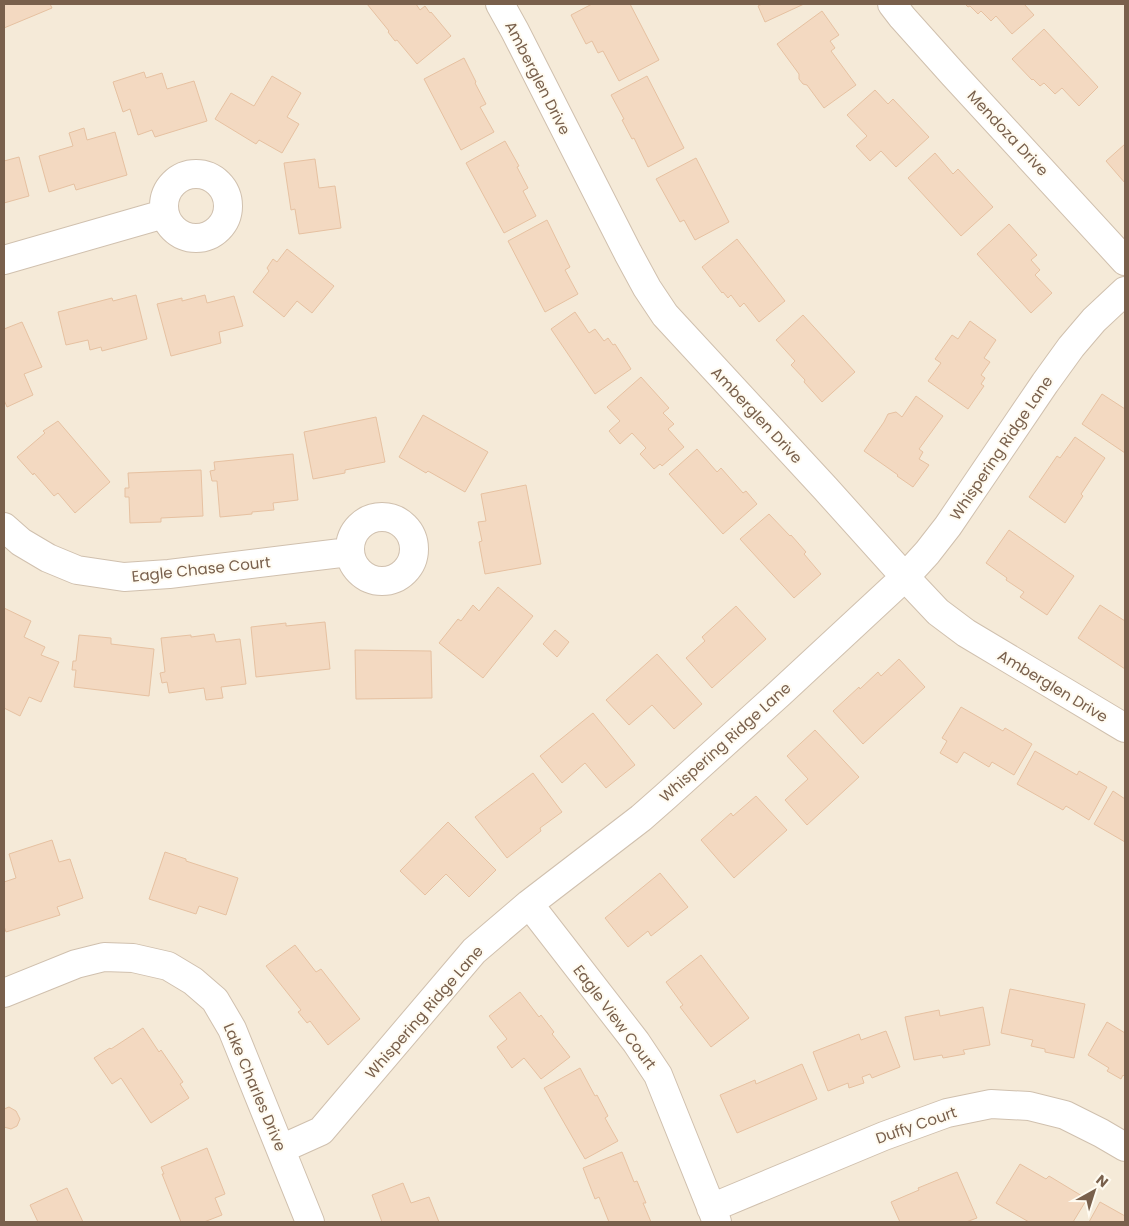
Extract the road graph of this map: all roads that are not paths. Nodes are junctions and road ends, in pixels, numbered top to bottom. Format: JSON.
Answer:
{"nodes":[{"id":1,"x":500,"y":4,"type":"edge"},
{"id":2,"x":892,"y":4,"type":"edge"},
{"id":3,"x":164,"y":214,"type":"dead end"},
{"id":4,"x":4,"y":260,"type":"edge"},
{"id":5,"x":1125,"y":261,"type":"edge"},
{"id":6,"x":1125,"y":291,"type":"edge"},
{"id":7,"x":4,"y":527,"type":"edge"},
{"id":8,"x":349,"y":552,"type":"dead end"},
{"id":9,"x":905,"y":577,"type":"junction"},
{"id":10,"x":1125,"y":728,"type":"edge"},
{"id":11,"x":530,"y":904,"type":"junction"},
{"id":12,"x":4,"y":993,"type":"edge"},
{"id":13,"x":1125,"y":1147,"type":"edge"},
{"id":14,"x":281,"y":1150,"type":"junction"},
{"id":15,"x":714,"y":1215,"type":"edge"},
{"id":16,"x":310,"y":1222,"type":"edge"}],
"edges":[{"from":1,"to":9,"type":"street","name":"Amberglen Drive"},
{"from":2,"to":5,"type":"street","name":"Mendoza Drive"},
{"from":3,"to":4,"type":"street"},
{"from":6,"to":9,"type":"street","name":"Whispering Ridge Lane"},
{"from":7,"to":8,"type":"street","name":"Eagle Chase Court"},
{"from":9,"to":10,"type":"street","name":"Amberglen Drive"},
{"from":9,"to":11,"type":"street","name":"Whispering Ridge Lane"},
{"from":11,"to":14,"type":"street","name":"Whispering Ridge Lane"},
{"from":11,"to":15,"type":"street","name":"Eagle View Court"},
{"from":12,"to":14,"type":"street","name":"Lake Charles Drive"},
{"from":13,"to":15,"type":"street","name":"Duffy Court"},
{"from":14,"to":16,"type":"street","name":"Lake Charles Drive"}]}
